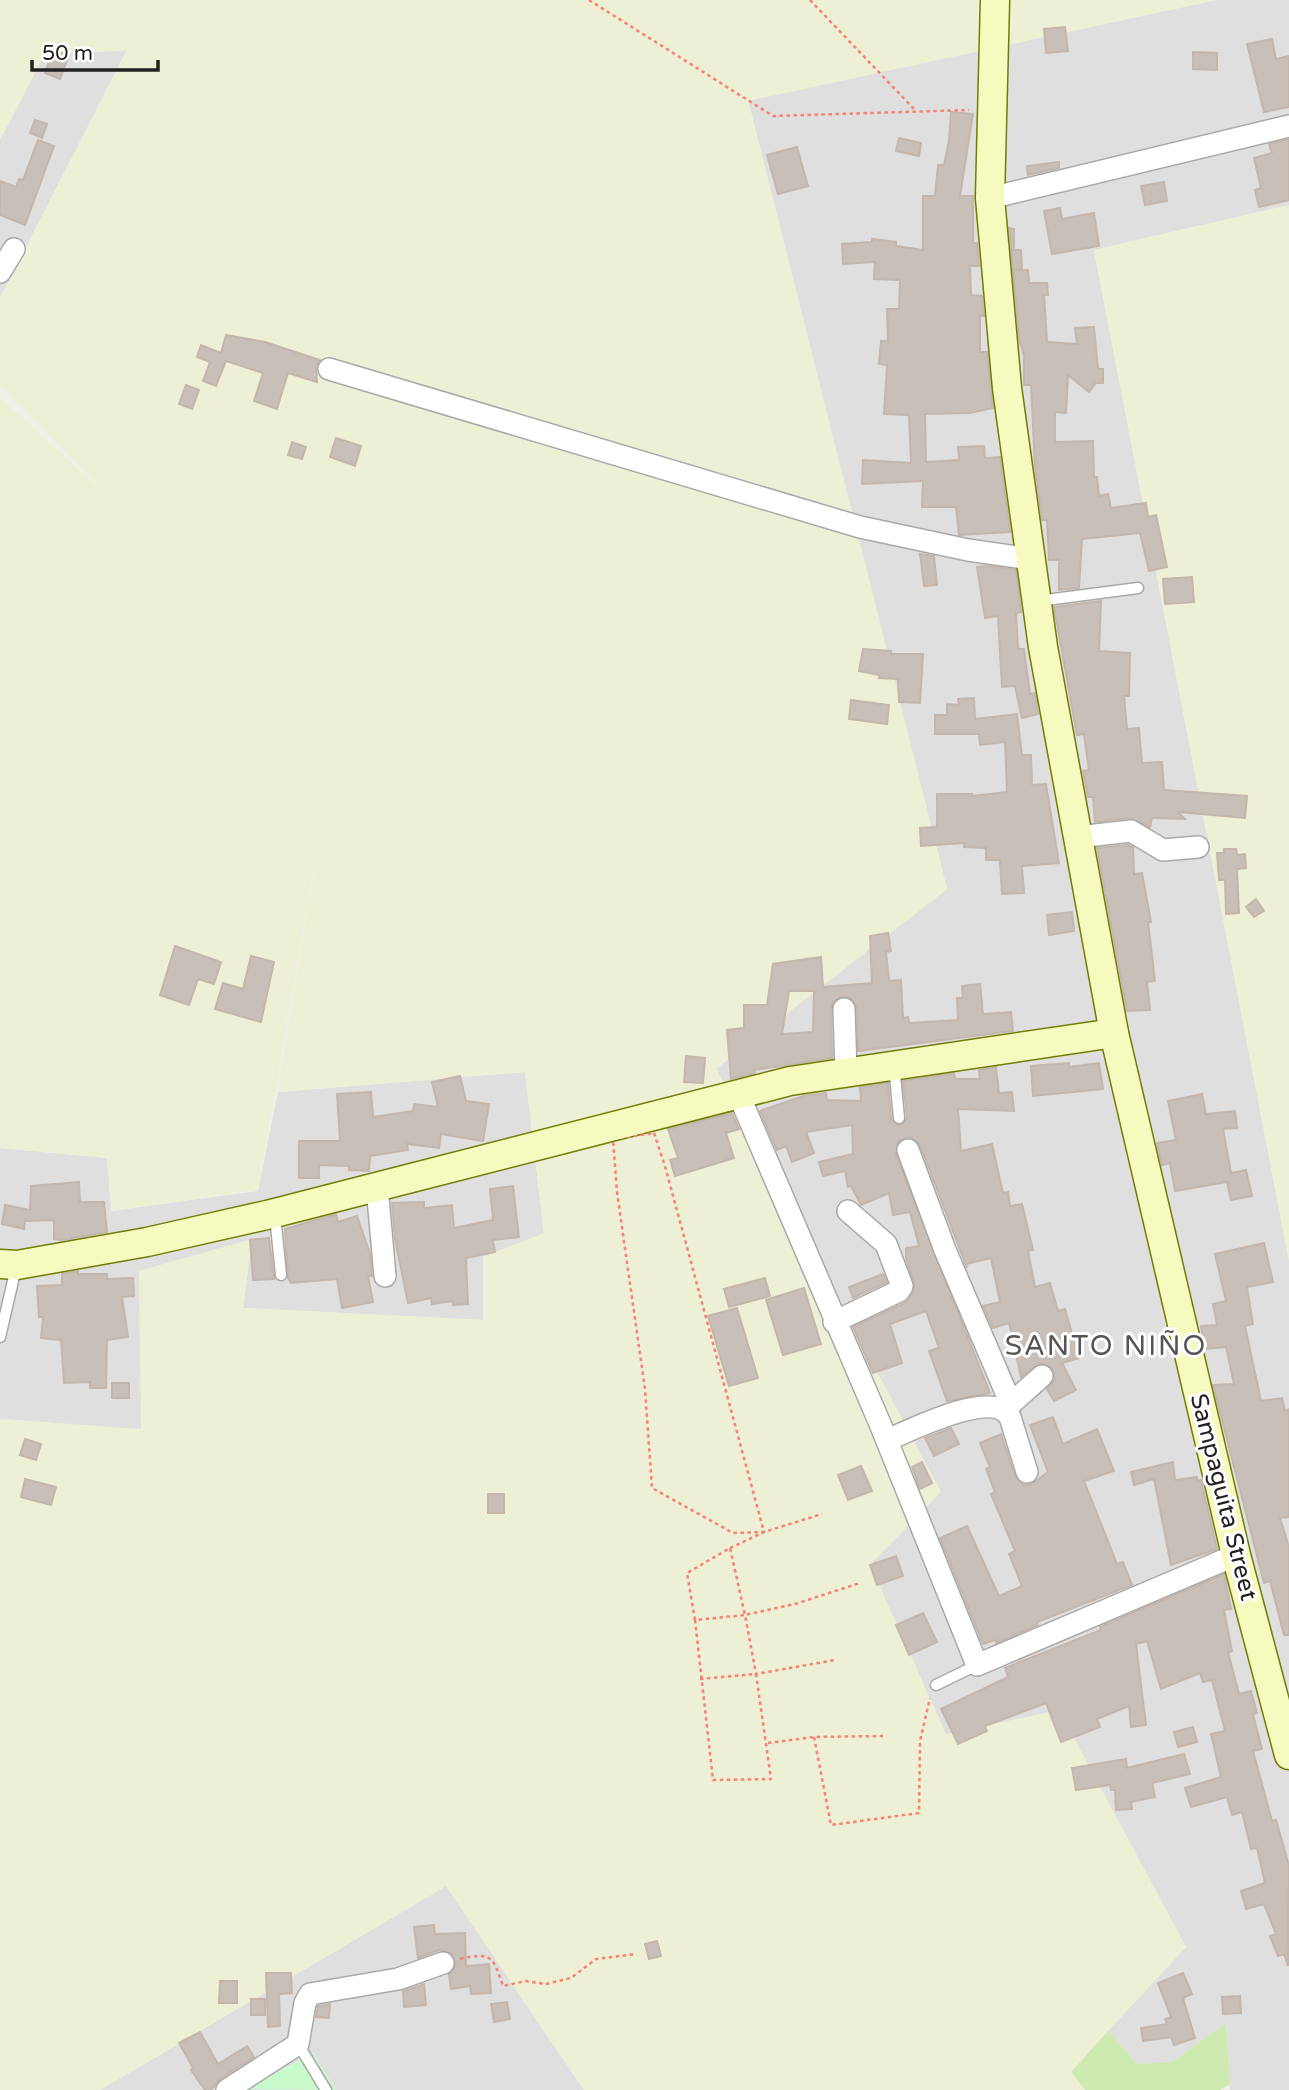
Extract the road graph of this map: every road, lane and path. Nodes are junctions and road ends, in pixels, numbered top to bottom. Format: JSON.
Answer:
{"nodes":[{"id":1,"x":589,"y":0,"type":"edge"},
{"id":2,"x":810,"y":0,"type":"edge"},
{"id":3,"x":995,"y":0,"type":"edge"},
{"id":4,"x":992,"y":109,"type":"junction"},
{"id":5,"x":915,"y":111,"type":"junction"},
{"id":6,"x":1289,"y":127,"type":"edge"},
{"id":7,"x":990,"y":198,"type":"junction"},
{"id":8,"x":14,"y":249,"type":"dead end"},
{"id":9,"x":0,"y":272,"type":"edge"},
{"id":10,"x":329,"y":369,"type":"dead end"},
{"id":11,"x":1031,"y":559,"type":"junction"},
{"id":12,"x":1138,"y":588,"type":"dead end"},
{"id":13,"x":1038,"y":601,"type":"junction"},
{"id":14,"x":1078,"y":837,"type":"junction"},
{"id":15,"x":1198,"y":847,"type":"dead end"},
{"id":16,"x":844,"y":1009,"type":"dead end"},
{"id":17,"x":1115,"y":1033,"type":"junction"},
{"id":18,"x":894,"y":1065,"type":"junction"},
{"id":19,"x":846,"y":1072,"type":"junction"},
{"id":20,"x":738,"y":1093,"type":"junction"},
{"id":21,"x":899,"y":1118,"type":"dead end"},
{"id":22,"x":908,"y":1150,"type":"dead end"},
{"id":23,"x":377,"y":1187,"type":"junction"},
{"id":24,"x":848,"y":1211,"type":"dead end"},
{"id":25,"x":275,"y":1213,"type":"junction"},
{"id":26,"x":8,"y":1265,"type":"edge"},
{"id":27,"x":281,"y":1275,"type":"dead end"},
{"id":28,"x":385,"y":1276,"type":"dead end"},
{"id":29,"x":5,"y":1294,"type":"edge"},
{"id":30,"x":834,"y":1322,"type":"junction"},
{"id":31,"x":0,"y":1337,"type":"edge"},
{"id":32,"x":1042,"y":1376,"type":"dead end"},
{"id":33,"x":1008,"y":1407,"type":"junction"},
{"id":34,"x":887,"y":1440,"type":"junction"},
{"id":35,"x":1027,"y":1472,"type":"dead end"},
{"id":36,"x":822,"y":1514,"type":"dead end"},
{"id":37,"x":764,"y":1532,"type":"junction"},
{"id":38,"x":730,"y":1548,"type":"junction"},
{"id":39,"x":1236,"y":1555,"type":"junction"},
{"id":40,"x":860,"y":1583,"type":"dead end"},
{"id":41,"x":745,"y":1615,"type":"junction"},
{"id":42,"x":695,"y":1620,"type":"junction"},
{"id":43,"x":835,"y":1660,"type":"dead end"},
{"id":44,"x":977,"y":1665,"type":"junction"},
{"id":45,"x":756,"y":1674,"type":"junction"},
{"id":46,"x":700,"y":1679,"type":"junction"},
{"id":47,"x":936,"y":1685,"type":"joint"},
{"id":48,"x":883,"y":1736,"type":"dead end"},
{"id":49,"x":814,"y":1737,"type":"junction"},
{"id":50,"x":767,"y":1743,"type":"junction"},
{"id":51,"x":1289,"y":1755,"type":"edge"},
{"id":52,"x":636,"y":1954,"type":"dead end"},
{"id":53,"x":443,"y":1963,"type":"joint"},
{"id":54,"x":298,"y":2044,"type":"junction"},
{"id":55,"x":227,"y":2090,"type":"edge"},
{"id":56,"x":326,"y":2090,"type":"edge"}],
"edges":[{"from":1,"to":5,"type":"path"},
{"from":2,"to":5,"type":"path"},
{"from":3,"to":4,"type":"street","name":"Sampaguita Street"},
{"from":4,"to":5,"type":"path"},
{"from":4,"to":7,"type":"street","name":"Sampaguita Street"},
{"from":6,"to":7,"type":"street"},
{"from":7,"to":11,"type":"street","name":"Sampaguita Street"},
{"from":8,"to":9,"type":"street"},
{"from":10,"to":11,"type":"street"},
{"from":11,"to":13,"type":"street","name":"Sampaguita Street"},
{"from":12,"to":13,"type":"lane"},
{"from":13,"to":14,"type":"street","name":"Sampaguita Street"},
{"from":14,"to":15,"type":"street"},
{"from":14,"to":17,"type":"street","name":"Sampaguita Street"},
{"from":16,"to":19,"type":"street"},
{"from":17,"to":18,"type":"street"},
{"from":17,"to":39,"type":"street","name":"Sampaguita Street"},
{"from":18,"to":19,"type":"street"},
{"from":18,"to":21,"type":"lane"},
{"from":19,"to":20,"type":"street"},
{"from":20,"to":23,"type":"street"},
{"from":20,"to":30,"type":"street"},
{"from":22,"to":33,"type":"street"},
{"from":23,"to":25,"type":"street"},
{"from":23,"to":28,"type":"street"},
{"from":24,"to":30,"type":"street"},
{"from":25,"to":26,"type":"street"},
{"from":25,"to":27,"type":"lane"},
{"from":26,"to":29,"type":"lane"},
{"from":29,"to":31,"type":"lane"},
{"from":30,"to":34,"type":"street"},
{"from":32,"to":33,"type":"street"},
{"from":33,"to":34,"type":"street"},
{"from":33,"to":35,"type":"street"},
{"from":34,"to":44,"type":"street"},
{"from":36,"to":37,"type":"path"},
{"from":37,"to":37,"type":"path"},
{"from":37,"to":38,"type":"path"},
{"from":38,"to":41,"type":"path"},
{"from":38,"to":42,"type":"path"},
{"from":39,"to":44,"type":"street"},
{"from":39,"to":51,"type":"street","name":"Sampaguita Street"},
{"from":40,"to":41,"type":"path"},
{"from":41,"to":42,"type":"path"},
{"from":41,"to":45,"type":"path"},
{"from":42,"to":46,"type":"path"},
{"from":43,"to":45,"type":"path"},
{"from":44,"to":47,"type":"lane"},
{"from":45,"to":46,"type":"path"},
{"from":45,"to":50,"type":"path"},
{"from":46,"to":50,"type":"path"},
{"from":47,"to":49,"type":"path"},
{"from":48,"to":49,"type":"path"},
{"from":49,"to":50,"type":"path"},
{"from":52,"to":53,"type":"path"},
{"from":53,"to":54,"type":"street"},
{"from":54,"to":55,"type":"street"},
{"from":54,"to":56,"type":"lane"}]}
